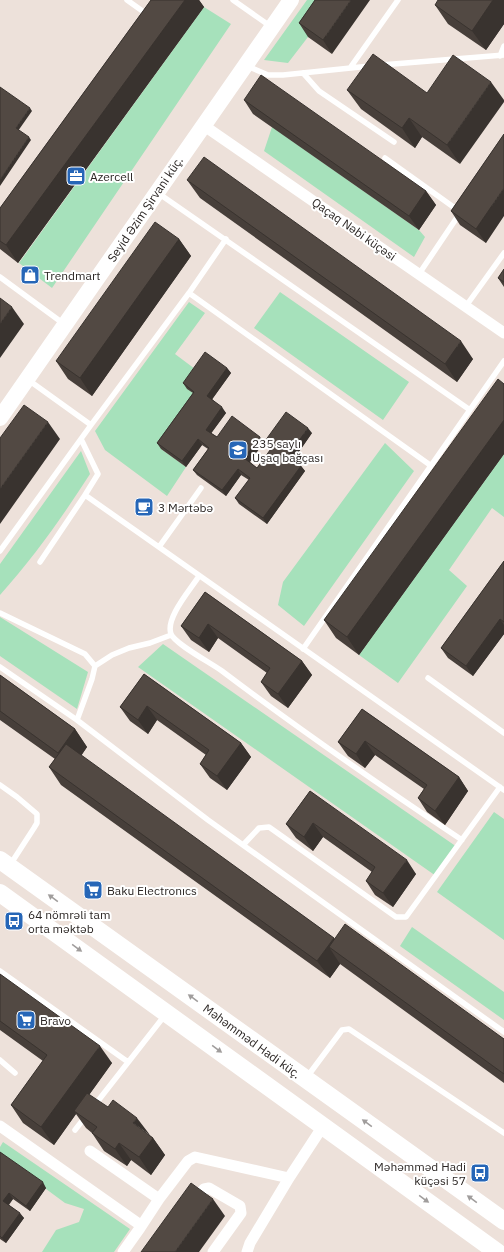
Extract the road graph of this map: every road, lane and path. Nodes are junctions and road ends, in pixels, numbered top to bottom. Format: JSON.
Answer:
{"nodes":[{"id":1,"x":128,"y":0,"type":"edge"},
{"id":2,"x":291,"y":0,"type":"edge"},
{"id":3,"x":398,"y":0,"type":"edge"},
{"id":4,"x":235,"y":1,"type":"edge"},
{"id":5,"x":143,"y":21,"type":"edge"},
{"id":6,"x":272,"y":27,"type":"junction"},
{"id":7,"x":504,"y":46,"type":"edge"},
{"id":8,"x":502,"y":56,"type":"edge"},
{"id":9,"x":246,"y":65,"type":"junction"},
{"id":10,"x":350,"y":68,"type":"junction"},
{"id":11,"x":303,"y":73,"type":"junction"},
{"id":12,"x":203,"y":125,"type":"junction"},
{"id":13,"x":394,"y":142,"type":"edge"},
{"id":14,"x":385,"y":158,"type":"dead end"},
{"id":15,"x":157,"y":192,"type":"junction"},
{"id":16,"x":465,"y":206,"type":"edge"},
{"id":17,"x":461,"y":212,"type":"junction"},
{"id":18,"x":226,"y":239,"type":"junction"},
{"id":19,"x":504,"y":253,"type":"edge"},
{"id":20,"x":419,"y":274,"type":"junction"},
{"id":21,"x":0,"y":277,"type":"edge"},
{"id":22,"x":189,"y":293,"type":"junction"},
{"id":23,"x":466,"y":306,"type":"junction"},
{"id":24,"x":66,"y":325,"type":"junction"},
{"id":25,"x":504,"y":333,"type":"edge"},
{"id":26,"x":504,"y":361,"type":"edge"},
{"id":27,"x":27,"y":379,"type":"junction"},
{"id":28,"x":470,"y":410,"type":"junction"},
{"id":29,"x":0,"y":418,"type":"edge"},
{"id":30,"x":91,"y":425,"type":"junction"},
{"id":31,"x":81,"y":439,"type":"junction"},
{"id":32,"x":430,"y":465,"type":"junction"},
{"id":33,"x":201,"y":488,"type":"dead end"},
{"id":34,"x":84,"y":495,"type":"junction"},
{"id":35,"x":159,"y":547,"type":"junction"},
{"id":36,"x":0,"y":551,"type":"edge"},
{"id":37,"x":40,"y":562,"type":"dead end"},
{"id":38,"x":199,"y":576,"type":"junction"},
{"id":39,"x":0,"y":613,"type":"edge"},
{"id":40,"x":171,"y":635,"type":"junction"},
{"id":41,"x":303,"y":649,"type":"junction"},
{"id":42,"x":95,"y":666,"type":"junction"},
{"id":43,"x":0,"y":667,"type":"edge"},
{"id":44,"x":428,"y":678,"type":"dead end"},
{"id":45,"x":77,"y":720,"type":"junction"},
{"id":46,"x":504,"y":732,"type":"edge"},
{"id":47,"x":0,"y":786,"type":"edge"},
{"id":48,"x":502,"y":788,"type":"edge"},
{"id":49,"x":462,"y":840,"type":"junction"},
{"id":50,"x":243,"y":845,"type":"junction"},
{"id":51,"x":4,"y":864,"type":"edge"},
{"id":52,"x":0,"y":893,"type":"edge"},
{"id":53,"x":0,"y":971,"type":"edge"},
{"id":54,"x":167,"y":1013,"type":"junction"},
{"id":55,"x":504,"y":1032,"type":"edge"},
{"id":56,"x":0,"y":1060,"type":"edge"},
{"id":57,"x":128,"y":1062,"type":"junction"},
{"id":58,"x":16,"y":1073,"type":"dead end"},
{"id":59,"x":306,"y":1079,"type":"junction"},
{"id":60,"x":0,"y":1126,"type":"edge"},
{"id":61,"x":323,"y":1126,"type":"junction"},
{"id":62,"x":75,"y":1130,"type":"edge"},
{"id":63,"x":504,"y":1133,"type":"edge"},
{"id":64,"x":90,"y":1151,"type":"dead end"},
{"id":65,"x":289,"y":1178,"type":"junction"},
{"id":66,"x":159,"y":1200,"type":"junction"},
{"id":67,"x":188,"y":1210,"type":"edge"},
{"id":68,"x":504,"y":1221,"type":"edge"},
{"id":69,"x":140,"y":1228,"type":"junction"},
{"id":70,"x":123,"y":1252,"type":"edge"},
{"id":71,"x":213,"y":1252,"type":"edge"},
{"id":72,"x":247,"y":1252,"type":"edge"},
{"id":73,"x":497,"y":1252,"type":"edge"}],
"edges":[{"from":1,"to":5,"type":"lane"},
{"from":2,"to":6,"type":"main road","name":"Seyid Əzim Şirvani küç."},
{"from":3,"to":10,"type":"lane"},
{"from":4,"to":6,"type":"lane"},
{"from":6,"to":9,"type":"main road","name":"Seyid Əzim Şirvani küç."},
{"from":7,"to":8,"type":"lane"},
{"from":8,"to":10,"type":"lane"},
{"from":9,"to":11,"type":"lane"},
{"from":9,"to":12,"type":"main road","name":"Seyid Əzim Şirvani küç."},
{"from":10,"to":11,"type":"lane"},
{"from":11,"to":13,"type":"lane"},
{"from":12,"to":15,"type":"main road","name":"Seyid Əzim Şirvani küç."},
{"from":12,"to":20,"type":"street","name":"Qaçaq Nəbi küçəsi"},
{"from":14,"to":17,"type":"lane"},
{"from":15,"to":18,"type":"lane"},
{"from":15,"to":24,"type":"main road","name":"Seyid Əzim Şirvani küç."},
{"from":16,"to":17,"type":"lane"},
{"from":17,"to":20,"type":"lane"},
{"from":18,"to":22,"type":"lane"},
{"from":18,"to":28,"type":"lane"},
{"from":19,"to":23,"type":"lane"},
{"from":20,"to":23,"type":"street","name":"Qaçaq Nəbi küçəsi"},
{"from":21,"to":24,"type":"lane"},
{"from":22,"to":30,"type":"lane"},
{"from":22,"to":32,"type":"lane"},
{"from":23,"to":25,"type":"street","name":"Qaçaq Nəbi küçəsi"},
{"from":24,"to":27,"type":"main road","name":"Seyid Əzim Şirvani küç."},
{"from":26,"to":28,"type":"lane"},
{"from":27,"to":29,"type":"main road","name":"Seyid Əzim Şirvani küç."},
{"from":27,"to":30,"type":"lane"},
{"from":28,"to":32,"type":"lane"},
{"from":30,"to":31,"type":"lane"},
{"from":31,"to":34,"type":"lane"},
{"from":31,"to":36,"type":"lane"},
{"from":32,"to":41,"type":"lane"},
{"from":33,"to":35,"type":"lane"},
{"from":34,"to":35,"type":"lane"},
{"from":34,"to":37,"type":"lane"},
{"from":35,"to":38,"type":"lane"},
{"from":38,"to":40,"type":"lane"},
{"from":38,"to":41,"type":"lane"},
{"from":39,"to":42,"type":"lane"},
{"from":40,"to":42,"type":"lane"},
{"from":40,"to":49,"type":"lane"},
{"from":41,"to":48,"type":"lane"},
{"from":42,"to":45,"type":"lane"},
{"from":43,"to":45,"type":"lane"},
{"from":44,"to":46,"type":"lane"},
{"from":45,"to":50,"type":"lane"},
{"from":47,"to":51,"type":"lane"},
{"from":48,"to":49,"type":"lane"},
{"from":49,"to":50,"type":"lane"},
{"from":50,"to":55,"type":"lane"},
{"from":59,"to":51,"type":"main road","name":"Məhəmməd Hadi küç.","one_way":true},
{"from":52,"to":54,"type":"main road","one_way":true},
{"from":53,"to":57,"type":"lane"},
{"from":54,"to":57,"type":"lane"},
{"from":54,"to":61,"type":"main road","one_way":true},
{"from":56,"to":58,"type":"lane"},
{"from":57,"to":62,"type":"lane"},
{"from":59,"to":63,"type":"lane"},
{"from":68,"to":59,"type":"main road","name":"Məhəmməd Hadi küç.","one_way":true},
{"from":60,"to":69,"type":"street"},
{"from":61,"to":65,"type":"street"},
{"from":61,"to":73,"type":"main road","one_way":true},
{"from":64,"to":66,"type":"street"},
{"from":65,"to":66,"type":"street"},
{"from":65,"to":72,"type":"street"},
{"from":66,"to":69,"type":"street"},
{"from":67,"to":71,"type":"street"},
{"from":69,"to":70,"type":"street"}]}
